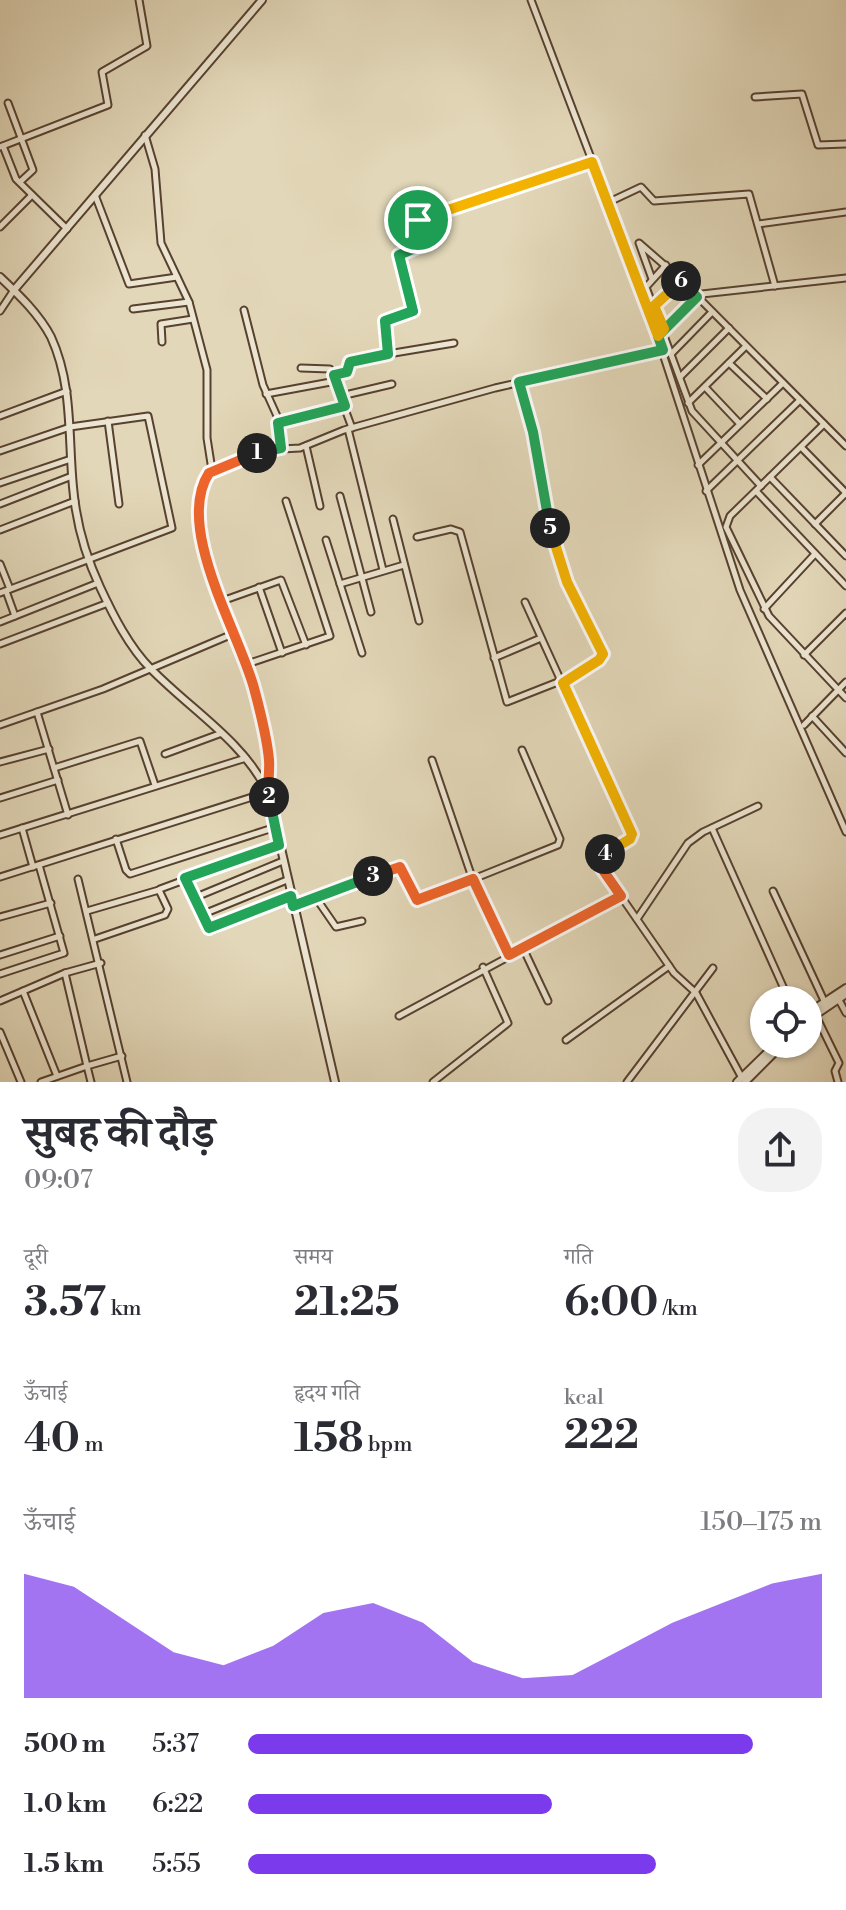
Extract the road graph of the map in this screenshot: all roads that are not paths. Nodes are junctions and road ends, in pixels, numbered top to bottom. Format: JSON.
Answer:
{"nodes":[{"id":1,"x":139,"y":0,"type":"edge"},
{"id":2,"x":262,"y":0,"type":"edge"},
{"id":3,"x":531,"y":0,"type":"edge"},
{"id":4,"x":755,"y":97,"type":"dead end"},
{"id":5,"x":8,"y":103,"type":"dead end"},
{"id":6,"x":145,"y":135,"type":"junction"},
{"id":7,"x":20,"y":138,"type":"junction"},
{"id":8,"x":846,"y":144,"type":"edge"},
{"id":9,"x":2,"y":146,"type":"edge"},
{"id":10,"x":592,"y":162,"type":"junction"},
{"id":11,"x":20,"y":182,"type":"junction"},
{"id":12,"x":32,"y":195,"type":"junction"},
{"id":13,"x":95,"y":195,"type":"junction"},
{"id":14,"x":607,"y":203,"type":"junction"},
{"id":15,"x":846,"y":212,"type":"edge"},
{"id":16,"x":758,"y":224,"type":"junction"},
{"id":17,"x":0,"y":227,"type":"edge"},
{"id":18,"x":67,"y":229,"type":"junction"},
{"id":19,"x":666,"y":265,"type":"junction"},
{"id":20,"x":0,"y":277,"type":"edge"},
{"id":21,"x":177,"y":277,"type":"junction"},
{"id":22,"x":846,"y":278,"type":"edge"},
{"id":23,"x":652,"y":279,"type":"junction"},
{"id":24,"x":681,"y":280,"type":"junction"},
{"id":25,"x":775,"y":286,"type":"junction"},
{"id":26,"x":14,"y":290,"type":"junction"},
{"id":27,"x":697,"y":297,"type":"junction"},
{"id":28,"x":189,"y":302,"type":"junction"},
{"id":29,"x":654,"y":306,"type":"junction"},
{"id":30,"x":133,"y":309,"type":"dead end"},
{"id":31,"x":244,"y":310,"type":"dead end"},
{"id":32,"x":0,"y":311,"type":"edge"},
{"id":33,"x":712,"y":312,"type":"junction"},
{"id":34,"x":193,"y":319,"type":"junction"},
{"id":35,"x":729,"y":328,"type":"junction"},
{"id":36,"x":664,"y":329,"type":"junction"},
{"id":37,"x":658,"y":336,"type":"junction"},
{"id":38,"x":162,"y":342,"type":"dead end"},
{"id":39,"x":454,"y":343,"type":"dead end"},
{"id":40,"x":746,"y":346,"type":"junction"},
{"id":41,"x":663,"y":350,"type":"junction"},
{"id":42,"x":672,"y":353,"type":"junction"},
{"id":43,"x":388,"y":354,"type":"junction"},
{"id":44,"x":729,"y":363,"type":"junction"},
{"id":45,"x":301,"y":368,"type":"dead end"},
{"id":46,"x":680,"y":377,"type":"junction"},
{"id":47,"x":335,"y":378,"type":"junction"},
{"id":48,"x":519,"y":382,"type":"junction"},
{"id":49,"x":783,"y":383,"type":"junction"},
{"id":50,"x":392,"y":384,"type":"dead end"},
{"id":51,"x":705,"y":387,"type":"junction"},
{"id":52,"x":67,"y":391,"type":"junction"},
{"id":53,"x":266,"y":394,"type":"junction"},
{"id":54,"x":341,"y":396,"type":"junction"},
{"id":55,"x":767,"y":399,"type":"junction"},
{"id":56,"x":800,"y":400,"type":"junction"},
{"id":57,"x":688,"y":403,"type":"junction"},
{"id":58,"x":345,"y":406,"type":"junction"},
{"id":59,"x":0,"y":416,"type":"edge"},
{"id":60,"x":108,"y":421,"type":"junction"},
{"id":61,"x":278,"y":423,"type":"junction"},
{"id":62,"x":741,"y":424,"type":"junction"},
{"id":63,"x":824,"y":424,"type":"junction"},
{"id":64,"x":70,"y":427,"type":"junction"},
{"id":65,"x":350,"y":429,"type":"junction"},
{"id":66,"x":721,"y":443,"type":"junction"},
{"id":67,"x":306,"y":446,"type":"junction"},
{"id":68,"x":846,"y":446,"type":"edge"},
{"id":69,"x":801,"y":447,"type":"junction"},
{"id":70,"x":281,"y":448,"type":"junction"},
{"id":71,"x":0,"y":451,"type":"edge"},
{"id":72,"x":71,"y":459,"type":"junction"},
{"id":73,"x":738,"y":461,"type":"junction"},
{"id":74,"x":698,"y":465,"type":"junction"},
{"id":75,"x":212,"y":470,"type":"junction"},
{"id":76,"x":72,"y":476,"type":"junction"},
{"id":77,"x":770,"y":477,"type":"junction"},
{"id":78,"x":0,"y":483,"type":"edge"},
{"id":79,"x":761,"y":486,"type":"junction"},
{"id":80,"x":706,"y":491,"type":"junction"},
{"id":81,"x":756,"y":491,"type":"junction"},
{"id":82,"x":846,"y":493,"type":"edge"},
{"id":83,"x":340,"y":496,"type":"dead end"},
{"id":84,"x":75,"y":501,"type":"junction"},
{"id":85,"x":286,"y":501,"type":"dead end"},
{"id":86,"x":0,"y":504,"type":"edge"},
{"id":87,"x":119,"y":504,"type":"dead end"},
{"id":88,"x":320,"y":506,"type":"dead end"},
{"id":89,"x":393,"y":519,"type":"dead end"},
{"id":90,"x":815,"y":524,"type":"junction"},
{"id":91,"x":0,"y":530,"type":"edge"},
{"id":92,"x":417,"y":537,"type":"dead end"},
{"id":93,"x":326,"y":540,"type":"dead end"},
{"id":94,"x":815,"y":554,"type":"junction"},
{"id":95,"x":846,"y":556,"type":"edge"},
{"id":96,"x":88,"y":560,"type":"junction"},
{"id":97,"x":0,"y":564,"type":"edge"},
{"id":98,"x":404,"y":565,"type":"junction"},
{"id":99,"x":383,"y":570,"type":"junction"},
{"id":100,"x":362,"y":577,"type":"junction"},
{"id":101,"x":98,"y":583,"type":"junction"},
{"id":102,"x":340,"y":584,"type":"junction"},
{"id":103,"x":846,"y":586,"type":"edge"},
{"id":104,"x":259,"y":587,"type":"junction"},
{"id":105,"x":5,"y":591,"type":"edge"},
{"id":106,"x":222,"y":601,"type":"junction"},
{"id":107,"x":525,"y":602,"type":"dead end"},
{"id":108,"x":108,"y":603,"type":"junction"},
{"id":109,"x":764,"y":609,"type":"junction"},
{"id":110,"x":371,"y":612,"type":"dead end"},
{"id":111,"x":846,"y":613,"type":"edge"},
{"id":112,"x":15,"y":616,"type":"junction"},
{"id":113,"x":419,"y":621,"type":"dead end"},
{"id":114,"x":0,"y":622,"type":"edge"},
{"id":115,"x":235,"y":633,"type":"junction"},
{"id":116,"x":541,"y":638,"type":"junction"},
{"id":117,"x":0,"y":644,"type":"edge"},
{"id":118,"x":306,"y":645,"type":"junction"},
{"id":119,"x":282,"y":653,"type":"junction"},
{"id":120,"x":362,"y":653,"type":"dead end"},
{"id":121,"x":804,"y":655,"type":"junction"},
{"id":122,"x":494,"y":658,"type":"junction"},
{"id":123,"x":247,"y":664,"type":"junction"},
{"id":124,"x":150,"y":668,"type":"junction"},
{"id":125,"x":562,"y":680,"type":"junction"},
{"id":126,"x":846,"y":682,"type":"edge"},
{"id":127,"x":838,"y":690,"type":"junction"},
{"id":128,"x":846,"y":698,"type":"edge"},
{"id":129,"x":37,"y":712,"type":"junction"},
{"id":130,"x":812,"y":716,"type":"junction"},
{"id":131,"x":0,"y":725,"type":"edge"},
{"id":132,"x":804,"y":725,"type":"dead end"},
{"id":133,"x":222,"y":733,"type":"junction"},
{"id":134,"x":49,"y":749,"type":"junction"},
{"id":135,"x":522,"y":750,"type":"dead end"},
{"id":136,"x":846,"y":753,"type":"edge"},
{"id":137,"x":165,"y":754,"type":"dead end"},
{"id":138,"x":247,"y":757,"type":"junction"},
{"id":139,"x":432,"y":760,"type":"dead end"},
{"id":140,"x":0,"y":762,"type":"edge"},
{"id":141,"x":54,"y":768,"type":"junction"},
{"id":142,"x":58,"y":780,"type":"junction"},
{"id":143,"x":155,"y":785,"type":"junction"},
{"id":144,"x":268,"y":792,"type":"junction"},
{"id":145,"x":0,"y":798,"type":"edge"},
{"id":146,"x":758,"y":806,"type":"dead end"},
{"id":147,"x":68,"y":815,"type":"junction"},
{"id":148,"x":276,"y":827,"type":"junction"},
{"id":149,"x":22,"y":828,"type":"junction"},
{"id":150,"x":712,"y":828,"type":"junction"},
{"id":151,"x":846,"y":832,"type":"edge"},
{"id":152,"x":0,"y":835,"type":"edge"},
{"id":153,"x":116,"y":839,"type":"junction"},
{"id":154,"x":279,"y":845,"type":"junction"},
{"id":155,"x":283,"y":861,"type":"junction"},
{"id":156,"x":36,"y":866,"type":"junction"},
{"id":157,"x":0,"y":877,"type":"edge"},
{"id":158,"x":185,"y":878,"type":"junction"},
{"id":159,"x":78,"y":879,"type":"dead end"},
{"id":160,"x":473,"y":879,"type":"junction"},
{"id":161,"x":287,"y":880,"type":"junction"},
{"id":162,"x":159,"y":890,"type":"junction"},
{"id":163,"x":773,"y":891,"type":"dead end"},
{"id":164,"x":291,"y":896,"type":"junction"},
{"id":165,"x":621,"y":896,"type":"junction"},
{"id":166,"x":316,"y":898,"type":"junction"},
{"id":167,"x":197,"y":901,"type":"junction"},
{"id":168,"x":51,"y":903,"type":"junction"},
{"id":169,"x":293,"y":906,"type":"junction"},
{"id":170,"x":87,"y":911,"type":"junction"},
{"id":171,"x":201,"y":911,"type":"junction"},
{"id":172,"x":0,"y":917,"type":"edge"},
{"id":173,"x":637,"y":919,"type":"junction"},
{"id":174,"x":362,"y":921,"type":"dead end"},
{"id":175,"x":60,"y":936,"type":"junction"},
{"id":176,"x":95,"y":939,"type":"junction"},
{"id":177,"x":523,"y":948,"type":"junction"},
{"id":178,"x":0,"y":955,"type":"edge"},
{"id":179,"x":509,"y":955,"type":"junction"},
{"id":180,"x":101,"y":963,"type":"junction"},
{"id":181,"x":669,"y":966,"type":"junction"},
{"id":182,"x":483,"y":967,"type":"junction"},
{"id":183,"x":713,"y":968,"type":"dead end"},
{"id":184,"x":65,"y":973,"type":"junction"},
{"id":185,"x":0,"y":974,"type":"edge"},
{"id":186,"x":783,"y":986,"type":"edge"},
{"id":187,"x":846,"y":988,"type":"edge"},
{"id":188,"x":23,"y":991,"type":"junction"},
{"id":189,"x":696,"y":993,"type":"junction"},
{"id":190,"x":846,"y":994,"type":"edge"},
{"id":191,"x":838,"y":998,"type":"junction"},
{"id":192,"x":0,"y":1001,"type":"edge"},
{"id":193,"x":548,"y":1001,"type":"dead end"},
{"id":194,"x":825,"y":1003,"type":"junction"},
{"id":195,"x":822,"y":1006,"type":"edge"},
{"id":196,"x":846,"y":1013,"type":"edge"},
{"id":197,"x":399,"y":1016,"type":"dead end"},
{"id":198,"x":0,"y":1032,"type":"edge"},
{"id":199,"x":822,"y":1032,"type":"edge"},
{"id":200,"x":566,"y":1040,"type":"dead end"},
{"id":201,"x":122,"y":1056,"type":"junction"},
{"id":202,"x":763,"y":1058,"type":"edge"},
{"id":203,"x":767,"y":1058,"type":"edge"},
{"id":204,"x":87,"y":1066,"type":"junction"},
{"id":205,"x":54,"y":1078,"type":"edge"},
{"id":206,"x":742,"y":1081,"type":"edge"},
{"id":207,"x":21,"y":1082,"type":"edge"},
{"id":208,"x":41,"y":1082,"type":"edge"},
{"id":209,"x":91,"y":1082,"type":"edge"},
{"id":210,"x":127,"y":1082,"type":"edge"},
{"id":211,"x":334,"y":1082,"type":"edge"},
{"id":212,"x":433,"y":1082,"type":"edge"},
{"id":213,"x":627,"y":1082,"type":"edge"},
{"id":214,"x":838,"y":1082,"type":"edge"}],
"edges":[{"from":1,"to":7,"type":"street"},
{"from":2,"to":6,"type":"street"},
{"from":3,"to":10,"type":"street"},
{"from":4,"to":8,"type":"street"},
{"from":5,"to":7,"type":"street"},
{"from":6,"to":13,"type":"street"},
{"from":6,"to":21,"type":"street"},
{"from":7,"to":9,"type":"street"},
{"from":7,"to":11,"type":"street"},
{"from":9,"to":11,"type":"street"},
{"from":10,"to":14,"type":"street"},
{"from":10,"to":43,"type":"street"},
{"from":11,"to":12,"type":"street"},
{"from":12,"to":17,"type":"street"},
{"from":12,"to":18,"type":"street"},
{"from":13,"to":18,"type":"street"},
{"from":13,"to":21,"type":"street"},
{"from":14,"to":16,"type":"street"},
{"from":14,"to":37,"type":"street"},
{"from":15,"to":16,"type":"street"},
{"from":16,"to":25,"type":"street"},
{"from":18,"to":26,"type":"street"},
{"from":19,"to":23,"type":"street"},
{"from":19,"to":23,"type":"street"},
{"from":19,"to":24,"type":"street"},
{"from":20,"to":26,"type":"street"},
{"from":21,"to":28,"type":"street"},
{"from":22,"to":25,"type":"street"},
{"from":23,"to":29,"type":"street"},
{"from":24,"to":27,"type":"street"},
{"from":24,"to":29,"type":"street"},
{"from":25,"to":27,"type":"street"},
{"from":26,"to":32,"type":"street"},
{"from":26,"to":52,"type":"street"},
{"from":27,"to":33,"type":"street"},
{"from":27,"to":36,"type":"street"},
{"from":28,"to":30,"type":"street"},
{"from":28,"to":34,"type":"street"},
{"from":29,"to":36,"type":"street"},
{"from":31,"to":53,"type":"street"},
{"from":33,"to":35,"type":"street"},
{"from":33,"to":42,"type":"street"},
{"from":34,"to":38,"type":"street"},
{"from":34,"to":75,"type":"street"},
{"from":35,"to":40,"type":"street"},
{"from":35,"to":46,"type":"street"},
{"from":36,"to":37,"type":"street"},
{"from":36,"to":42,"type":"street"},
{"from":37,"to":41,"type":"street"},
{"from":39,"to":43,"type":"street"},
{"from":40,"to":44,"type":"street"},
{"from":40,"to":49,"type":"street"},
{"from":41,"to":48,"type":"street"},
{"from":41,"to":74,"type":"street"},
{"from":42,"to":46,"type":"street"},
{"from":43,"to":47,"type":"street"},
{"from":44,"to":51,"type":"street"},
{"from":44,"to":55,"type":"street"},
{"from":45,"to":47,"type":"street"},
{"from":46,"to":57,"type":"street"},
{"from":47,"to":53,"type":"street"},
{"from":47,"to":54,"type":"street"},
{"from":48,"to":65,"type":"street"},
{"from":48,"to":125,"type":"street"},
{"from":49,"to":55,"type":"street"},
{"from":49,"to":56,"type":"street"},
{"from":50,"to":54,"type":"street"},
{"from":51,"to":57,"type":"street"},
{"from":51,"to":62,"type":"street"},
{"from":52,"to":59,"type":"street"},
{"from":52,"to":64,"type":"street"},
{"from":53,"to":61,"type":"street"},
{"from":54,"to":58,"type":"street"},
{"from":55,"to":62,"type":"street"},
{"from":56,"to":63,"type":"street"},
{"from":56,"to":73,"type":"street"},
{"from":57,"to":66,"type":"street"},
{"from":58,"to":61,"type":"street"},
{"from":58,"to":65,"type":"street"},
{"from":60,"to":64,"type":"street"},
{"from":60,"to":87,"type":"street"},
{"from":60,"to":96,"type":"street"},
{"from":61,"to":70,"type":"street"},
{"from":62,"to":66,"type":"street"},
{"from":63,"to":68,"type":"street"},
{"from":63,"to":69,"type":"street"},
{"from":64,"to":71,"type":"street"},
{"from":64,"to":72,"type":"street"},
{"from":65,"to":67,"type":"street"},
{"from":65,"to":99,"type":"street"},
{"from":66,"to":73,"type":"street"},
{"from":66,"to":74,"type":"street"},
{"from":67,"to":70,"type":"street"},
{"from":67,"to":88,"type":"street"},
{"from":69,"to":77,"type":"street"},
{"from":69,"to":82,"type":"street"},
{"from":70,"to":75,"type":"street"},
{"from":72,"to":76,"type":"street"},
{"from":72,"to":78,"type":"street"},
{"from":73,"to":79,"type":"street"},
{"from":73,"to":80,"type":"street"},
{"from":74,"to":80,"type":"street"},
{"from":75,"to":106,"type":"street"},
{"from":76,"to":84,"type":"street"},
{"from":76,"to":86,"type":"street"},
{"from":77,"to":79,"type":"street"},
{"from":77,"to":90,"type":"street"},
{"from":79,"to":81,"type":"street"},
{"from":80,"to":151,"type":"street"},
{"from":81,"to":94,"type":"street"},
{"from":81,"to":109,"type":"street"},
{"from":82,"to":90,"type":"street"},
{"from":83,"to":100,"type":"street"},
{"from":84,"to":91,"type":"street"},
{"from":84,"to":96,"type":"street"},
{"from":85,"to":118,"type":"street"},
{"from":89,"to":98,"type":"street"},
{"from":90,"to":95,"type":"street"},
{"from":92,"to":122,"type":"street"},
{"from":93,"to":102,"type":"street"},
{"from":94,"to":103,"type":"street"},
{"from":94,"to":109,"type":"street"},
{"from":96,"to":101,"type":"street"},
{"from":96,"to":105,"type":"street"},
{"from":97,"to":105,"type":"street"},
{"from":98,"to":99,"type":"street"},
{"from":98,"to":113,"type":"street"},
{"from":99,"to":100,"type":"street"},
{"from":100,"to":102,"type":"street"},
{"from":100,"to":110,"type":"street"},
{"from":101,"to":108,"type":"street"},
{"from":101,"to":112,"type":"street"},
{"from":102,"to":120,"type":"street"},
{"from":104,"to":106,"type":"street"},
{"from":104,"to":118,"type":"street"},
{"from":104,"to":119,"type":"street"},
{"from":105,"to":112,"type":"street"},
{"from":106,"to":115,"type":"street"},
{"from":107,"to":116,"type":"street"},
{"from":108,"to":117,"type":"street"},
{"from":108,"to":124,"type":"street"},
{"from":109,"to":121,"type":"street"},
{"from":111,"to":121,"type":"street"},
{"from":112,"to":114,"type":"street"},
{"from":115,"to":123,"type":"street"},
{"from":115,"to":124,"type":"street"},
{"from":116,"to":122,"type":"street"},
{"from":116,"to":125,"type":"street"},
{"from":118,"to":119,"type":"street"},
{"from":119,"to":123,"type":"street"},
{"from":121,"to":127,"type":"street"},
{"from":122,"to":125,"type":"street"},
{"from":123,"to":144,"type":"street"},
{"from":124,"to":129,"type":"street"},
{"from":124,"to":133,"type":"street"},
{"from":125,"to":165,"type":"street"},
{"from":126,"to":127,"type":"street"},
{"from":127,"to":128,"type":"street"},
{"from":127,"to":130,"type":"street"},
{"from":129,"to":131,"type":"street"},
{"from":129,"to":134,"type":"street"},
{"from":130,"to":132,"type":"street"},
{"from":130,"to":136,"type":"street"},
{"from":133,"to":137,"type":"street"},
{"from":133,"to":138,"type":"street"},
{"from":134,"to":140,"type":"street"},
{"from":134,"to":141,"type":"street"},
{"from":135,"to":160,"type":"street"},
{"from":138,"to":143,"type":"street"},
{"from":138,"to":144,"type":"street"},
{"from":139,"to":160,"type":"street"},
{"from":141,"to":142,"type":"street"},
{"from":141,"to":143,"type":"street"},
{"from":142,"to":145,"type":"street"},
{"from":142,"to":147,"type":"street"},
{"from":143,"to":147,"type":"street"},
{"from":144,"to":148,"type":"street"},
{"from":144,"to":153,"type":"street"},
{"from":146,"to":150,"type":"street"},
{"from":147,"to":149,"type":"street"},
{"from":148,"to":153,"type":"street"},
{"from":148,"to":154,"type":"street"},
{"from":149,"to":152,"type":"street"},
{"from":149,"to":156,"type":"street"},
{"from":150,"to":173,"type":"street"},
{"from":150,"to":186,"type":"street"},
{"from":153,"to":156,"type":"street"},
{"from":154,"to":155,"type":"street"},
{"from":154,"to":158,"type":"street"},
{"from":155,"to":161,"type":"street"},
{"from":155,"to":167,"type":"street"},
{"from":156,"to":157,"type":"street"},
{"from":156,"to":168,"type":"street"},
{"from":158,"to":162,"type":"street"},
{"from":158,"to":167,"type":"street"},
{"from":159,"to":170,"type":"street"},
{"from":160,"to":166,"type":"street"},
{"from":160,"to":179,"type":"street"},
{"from":161,"to":164,"type":"street"},
{"from":161,"to":171,"type":"street"},
{"from":162,"to":170,"type":"street"},
{"from":162,"to":176,"type":"street"},
{"from":163,"to":194,"type":"street"},
{"from":164,"to":169,"type":"street"},
{"from":164,"to":171,"type":"street"},
{"from":165,"to":173,"type":"street"},
{"from":165,"to":177,"type":"street"},
{"from":166,"to":169,"type":"street"},
{"from":166,"to":174,"type":"street"},
{"from":167,"to":171,"type":"street"},
{"from":168,"to":172,"type":"street"},
{"from":168,"to":175,"type":"street"},
{"from":169,"to":211,"type":"street"},
{"from":170,"to":176,"type":"street"},
{"from":173,"to":181,"type":"street"},
{"from":175,"to":178,"type":"street"},
{"from":175,"to":185,"type":"street"},
{"from":176,"to":180,"type":"street"},
{"from":177,"to":179,"type":"street"},
{"from":177,"to":193,"type":"street"},
{"from":179,"to":182,"type":"street"},
{"from":180,"to":184,"type":"street"},
{"from":180,"to":201,"type":"street"},
{"from":181,"to":189,"type":"street"},
{"from":181,"to":200,"type":"street"},
{"from":182,"to":197,"type":"street"},
{"from":182,"to":212,"type":"street"},
{"from":183,"to":189,"type":"street"},
{"from":184,"to":188,"type":"street"},
{"from":184,"to":204,"type":"street"},
{"from":187,"to":194,"type":"street"},
{"from":188,"to":192,"type":"street"},
{"from":188,"to":205,"type":"street"},
{"from":189,"to":206,"type":"street"},
{"from":189,"to":213,"type":"street"},
{"from":190,"to":191,"type":"street"},
{"from":191,"to":194,"type":"street"},
{"from":191,"to":196,"type":"street"},
{"from":194,"to":195,"type":"street"},
{"from":198,"to":207,"type":"street"},
{"from":199,"to":214,"type":"street"},
{"from":201,"to":204,"type":"street"},
{"from":201,"to":210,"type":"street"},
{"from":202,"to":206,"type":"street"},
{"from":203,"to":206,"type":"street"},
{"from":204,"to":205,"type":"street"},
{"from":204,"to":209,"type":"street"},
{"from":205,"to":208,"type":"street"}]}
